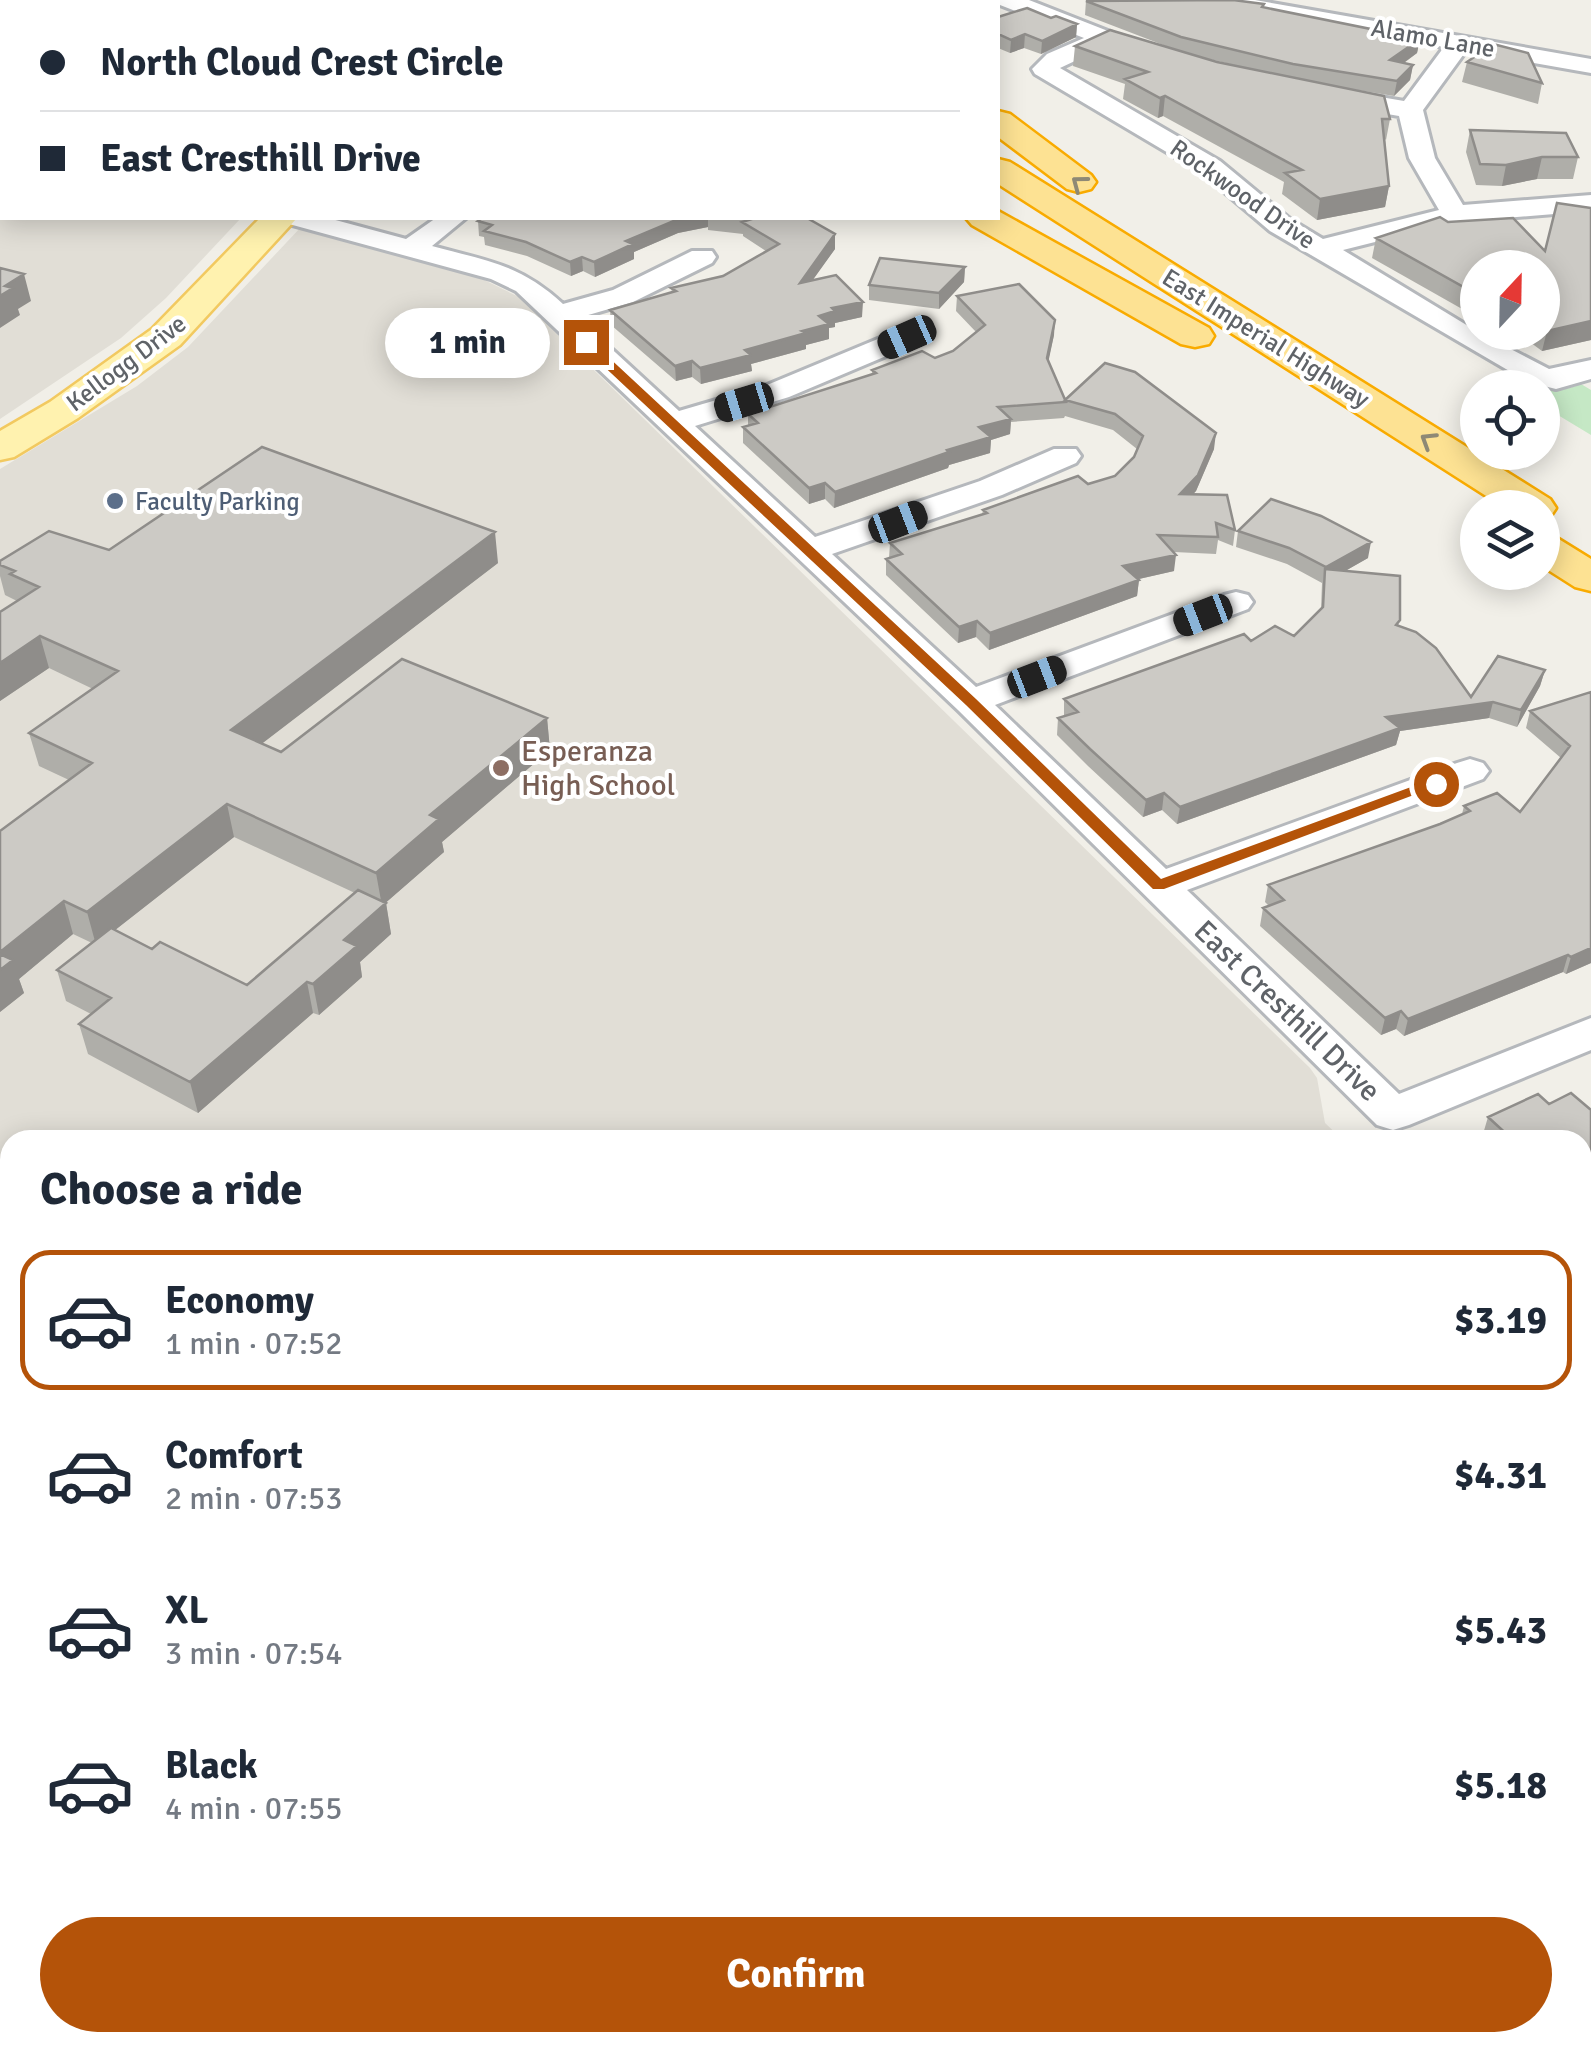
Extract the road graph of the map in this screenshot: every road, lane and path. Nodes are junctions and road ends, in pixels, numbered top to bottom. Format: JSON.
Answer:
{"nodes":[{"id":1,"x":1215,"y":0,"type":"edge"},
{"id":2,"x":1018,"y":1,"type":"edge"},
{"id":3,"x":1460,"y":43,"type":"junction"},
{"id":4,"x":1591,"y":66,"type":"edge"},
{"id":5,"x":1303,"y":91,"type":"edge"},
{"id":6,"x":1410,"y":110,"type":"junction"},
{"id":7,"x":1000,"y":123,"type":"edge"},
{"id":8,"x":1000,"y":170,"type":"edge"},
{"id":9,"x":1000,"y":197,"type":"edge"},
{"id":10,"x":1591,"y":203,"type":"edge"},
{"id":11,"x":1456,"y":214,"type":"junction"},
{"id":12,"x":277,"y":220,"type":"edge"},
{"id":13,"x":307,"y":220,"type":"edge"},
{"id":14,"x":450,"y":220,"type":"edge"},
{"id":15,"x":988,"y":220,"type":"edge"},
{"id":16,"x":412,"y":248,"type":"junction"},
{"id":17,"x":1319,"y":248,"type":"junction"},
{"id":18,"x":702,"y":257,"type":"dead end"},
{"id":19,"x":557,"y":315,"type":"junction"},
{"id":20,"x":907,"y":337,"type":"dead end"},
{"id":21,"x":1591,"y":369,"type":"edge"},
{"id":22,"x":1367,"y":418,"type":"junction"},
{"id":23,"x":672,"y":424,"type":"junction"},
{"id":24,"x":0,"y":448,"type":"edge"},
{"id":25,"x":1065,"y":456,"type":"dead end"},
{"id":26,"x":1501,"y":490,"type":"edge"},
{"id":27,"x":1460,"y":492,"type":"edge"},
{"id":28,"x":1560,"y":523,"type":"edge"},
{"id":29,"x":1591,"y":543,"type":"edge"},
{"id":30,"x":807,"y":552,"type":"junction"},
{"id":31,"x":1560,"y":558,"type":"edge"},
{"id":32,"x":1591,"y":578,"type":"edge"},
{"id":33,"x":1236,"y":602,"type":"dead end"},
{"id":34,"x":971,"y":702,"type":"junction"},
{"id":35,"x":1470,"y":771,"type":"dead end"},
{"id":36,"x":1158,"y":886,"type":"junction"},
{"id":37,"x":1586,"y":1041,"type":"edge"}],
"edges":[{"from":1,"to":3,"type":"street","name":"Alamo Lane"},
{"from":2,"to":17,"type":"street","name":"Rockwood Drive"},
{"from":3,"to":4,"type":"street","name":"Alamo Lane"},
{"from":3,"to":6,"type":"street"},
{"from":5,"to":6,"type":"street"},
{"from":6,"to":11,"type":"street"},
{"from":22,"to":7,"type":"highway","one_way":true},
{"from":8,"to":22,"type":"highway","name":"East Imperial Highway"},
{"from":9,"to":22,"type":"highway","name":"East Imperial Highway"},
{"from":10,"to":11,"type":"street"},
{"from":11,"to":17,"type":"street"},
{"from":12,"to":24,"type":"main road","name":"Kellogg Drive"},
{"from":13,"to":16,"type":"street","name":"East Cresthill Drive"},
{"from":14,"to":16,"type":"street"},
{"from":15,"to":22,"type":"highway"},
{"from":16,"to":19,"type":"street","name":"East Cresthill Drive"},
{"from":17,"to":21,"type":"street","name":"Rockwood Drive"},
{"from":18,"to":19,"type":"street"},
{"from":19,"to":23,"type":"street","name":"East Cresthill Drive"},
{"from":20,"to":23,"type":"street"},
{"from":26,"to":22,"type":"highway","name":"East Imperial Highway","one_way":true},
{"from":22,"to":27,"type":"highway","name":"East Imperial Highway"},
{"from":23,"to":30,"type":"street","name":"East Cresthill Drive"},
{"from":25,"to":30,"type":"street"},
{"from":28,"to":29,"type":"highway"},
{"from":30,"to":34,"type":"street","name":"East Cresthill Drive"},
{"from":31,"to":32,"type":"highway"},
{"from":33,"to":34,"type":"street"},
{"from":34,"to":36,"type":"street","name":"East Cresthill Drive"},
{"from":35,"to":36,"type":"street"},
{"from":36,"to":37,"type":"street","name":"East Cresthill Drive"}]}
